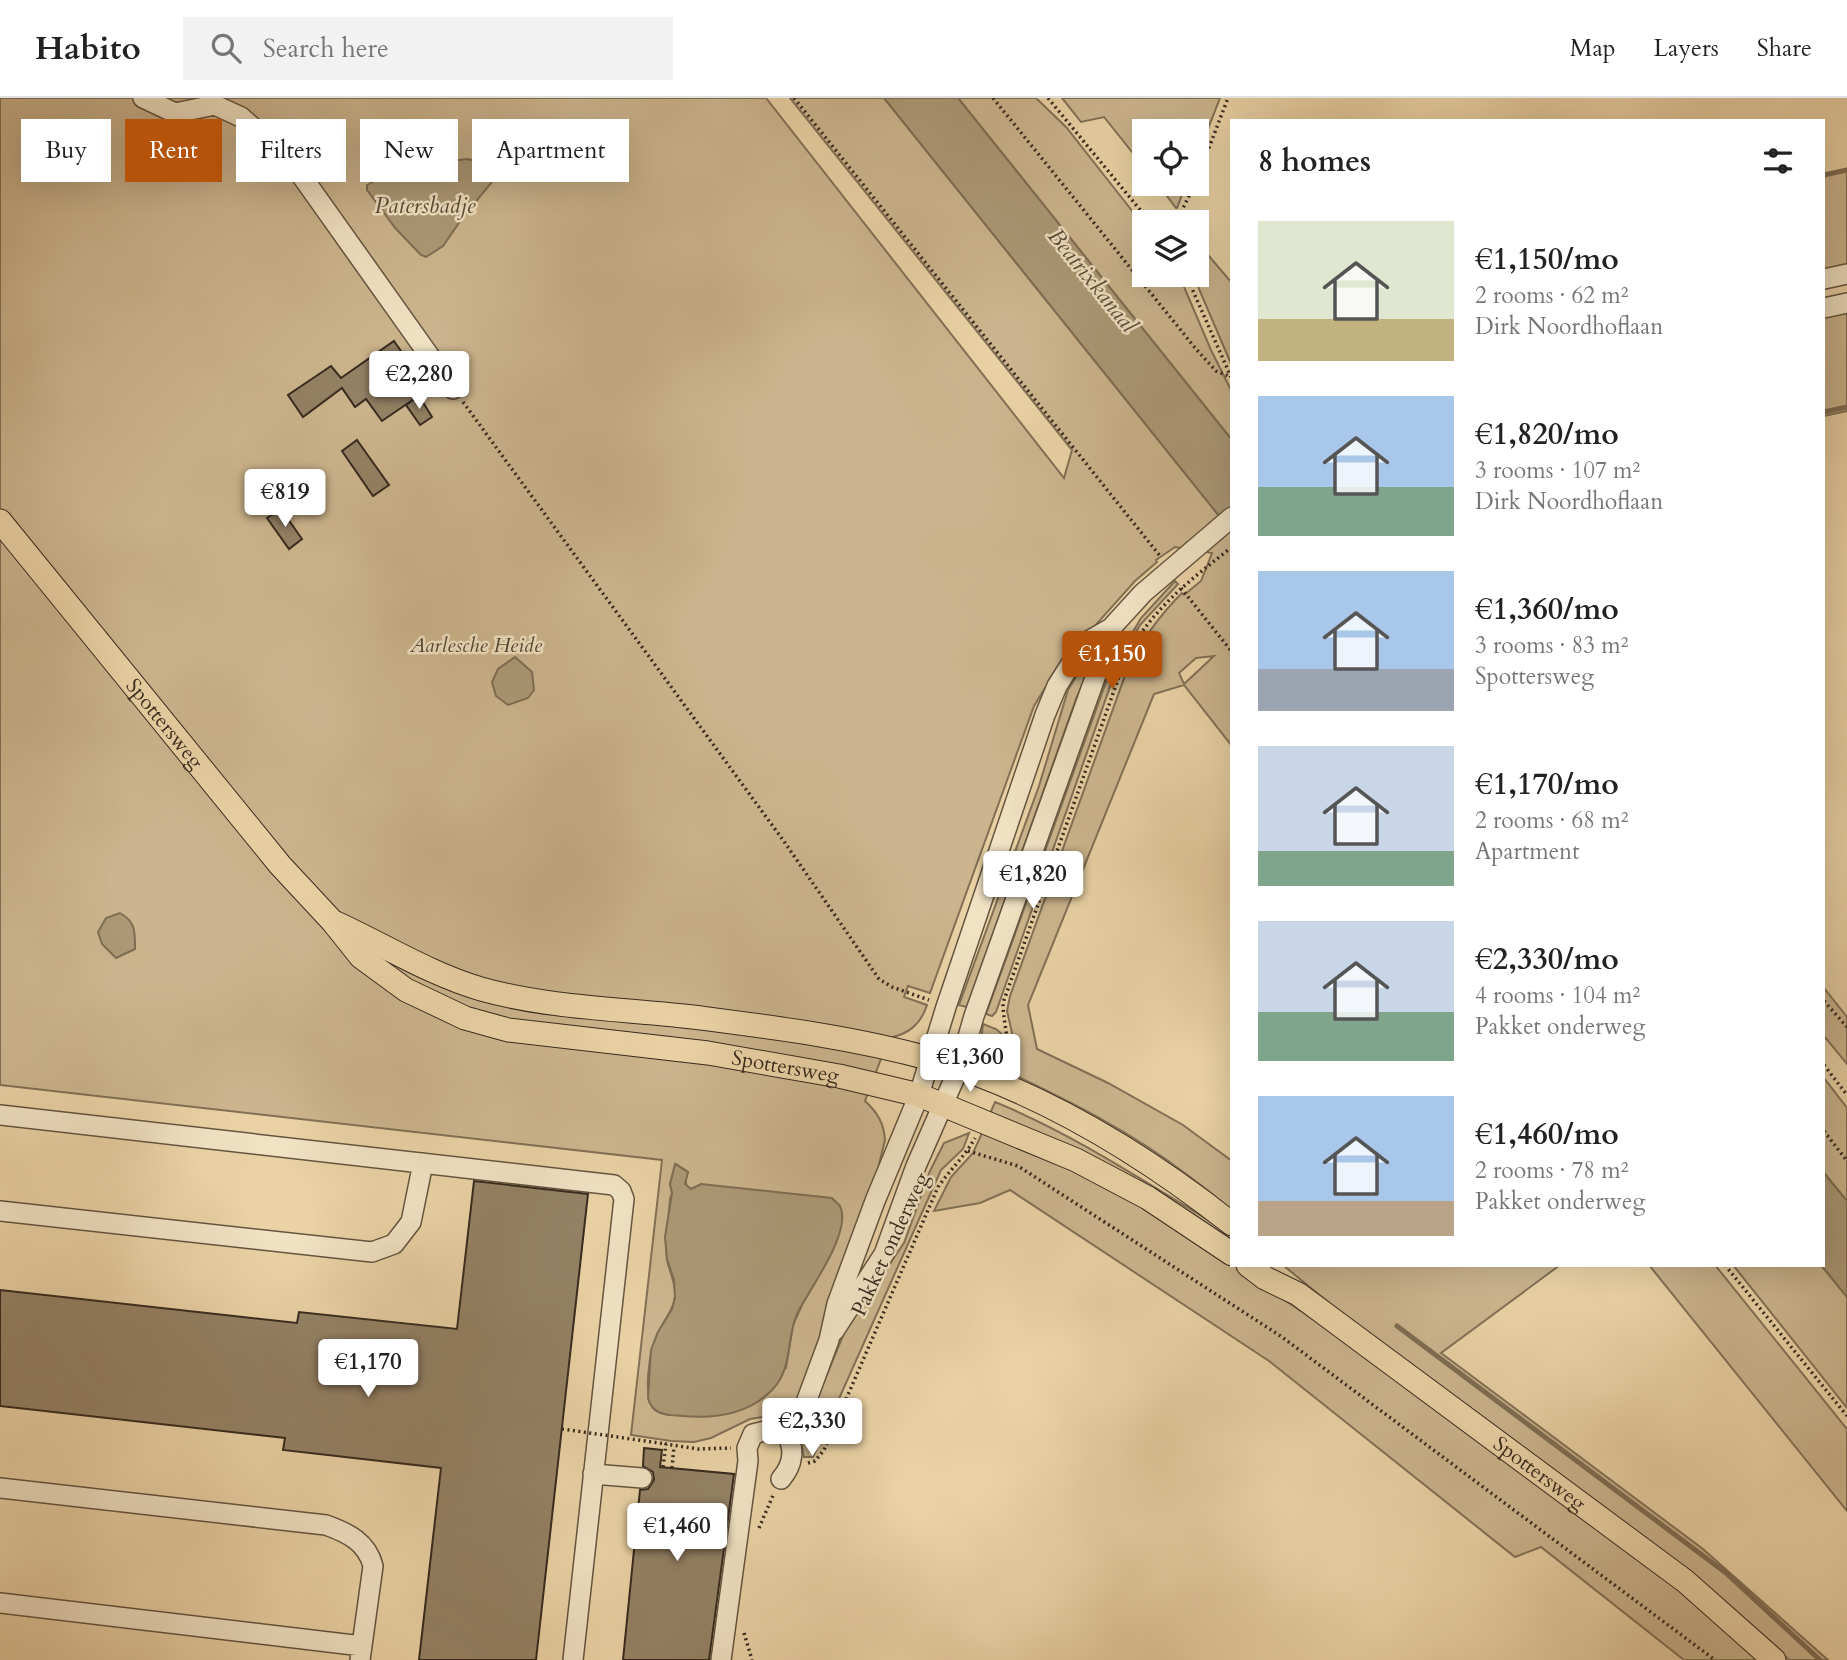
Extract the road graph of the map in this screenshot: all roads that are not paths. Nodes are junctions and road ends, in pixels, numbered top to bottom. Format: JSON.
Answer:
{"nodes":[{"id":1,"x":143,"y":98,"type":"edge"},
{"id":2,"x":1847,"y":274,"type":"edge"},
{"id":3,"x":1825,"y":279,"type":"edge"},
{"id":4,"x":1847,"y":303,"type":"edge"},
{"id":5,"x":1825,"y":308,"type":"edge"},
{"id":6,"x":453,"y":389,"type":"road end"},
{"id":7,"x":1230,"y":519,"type":"edge"},
{"id":8,"x":0,"y":521,"type":"edge"},
{"id":9,"x":1111,"y":628,"type":"junction"},
{"id":10,"x":333,"y":922,"type":"junction"},
{"id":11,"x":930,"y":1059,"type":"junction"},
{"id":12,"x":959,"y":1069,"type":"junction"},
{"id":13,"x":919,"y":1095,"type":"junction"},
{"id":14,"x":944,"y":1104,"type":"junction"},
{"id":15,"x":0,"y":1115,"type":"edge"},
{"id":16,"x":423,"y":1163,"type":"junction"},
{"id":17,"x":0,"y":1211,"type":"edge"},
{"id":18,"x":1230,"y":1222,"type":"edge"},
{"id":19,"x":1230,"y":1253,"type":"edge"},
{"id":20,"x":1251,"y":1267,"type":"edge"},
{"id":21,"x":1278,"y":1267,"type":"edge"},
{"id":22,"x":1298,"y":1294,"type":"junction"},
{"id":23,"x":829,"y":1340,"type":"junction"},
{"id":24,"x":785,"y":1432,"type":"junction"},
{"id":25,"x":593,"y":1474,"type":"junction"},
{"id":26,"x":785,"y":1474,"type":"road end"},
{"id":27,"x":642,"y":1478,"type":"dead end"},
{"id":28,"x":0,"y":1488,"type":"edge"},
{"id":29,"x":0,"y":1603,"type":"edge"},
{"id":30,"x":361,"y":1653,"type":"edge"},
{"id":31,"x":573,"y":1660,"type":"edge"},
{"id":32,"x":721,"y":1660,"type":"edge"},
{"id":33,"x":1774,"y":1660,"type":"edge"}],
"edges":[{"from":1,"to":6,"type":"street"},
{"from":2,"to":3,"type":"street"},
{"from":4,"to":5,"type":"street"},
{"from":7,"to":9,"type":"street","name":"Pakket onderweg"},
{"from":8,"to":10,"type":"main road","name":"Spottersweg"},
{"from":9,"to":11,"type":"street","name":"Pakket onderweg"},
{"from":9,"to":12,"type":"street","name":"Pakket onderweg"},
{"from":10,"to":11,"type":"main road","name":"Spottersweg"},
{"from":10,"to":13,"type":"main road","name":"Spottersweg"},
{"from":11,"to":12,"type":"main road","name":"Spottersweg"},
{"from":11,"to":13,"type":"street","name":"Pakket onderweg"},
{"from":12,"to":14,"type":"street","name":"Pakket onderweg"},
{"from":12,"to":18,"type":"main road","name":"Spottersweg"},
{"from":13,"to":14,"type":"main road","name":"Spottersweg"},
{"from":13,"to":23,"type":"street","name":"Pakket onderweg"},
{"from":14,"to":19,"type":"main road","name":"Spottersweg"},
{"from":14,"to":23,"type":"street","name":"Pakket onderweg"},
{"from":15,"to":16,"type":"street"},
{"from":16,"to":17,"type":"street"},
{"from":16,"to":25,"type":"street"},
{"from":20,"to":22,"type":"main road","name":"Spottersweg"},
{"from":21,"to":22,"type":"main road","name":"Spottersweg"},
{"from":22,"to":33,"type":"main road","name":"Spottersweg"},
{"from":23,"to":24,"type":"street","name":"Pakket onderweg"},
{"from":24,"to":26,"type":"street"},
{"from":24,"to":32,"type":"street"},
{"from":25,"to":27,"type":"street"},
{"from":25,"to":31,"type":"street"},
{"from":28,"to":30,"type":"street"},
{"from":29,"to":30,"type":"street"}]}
